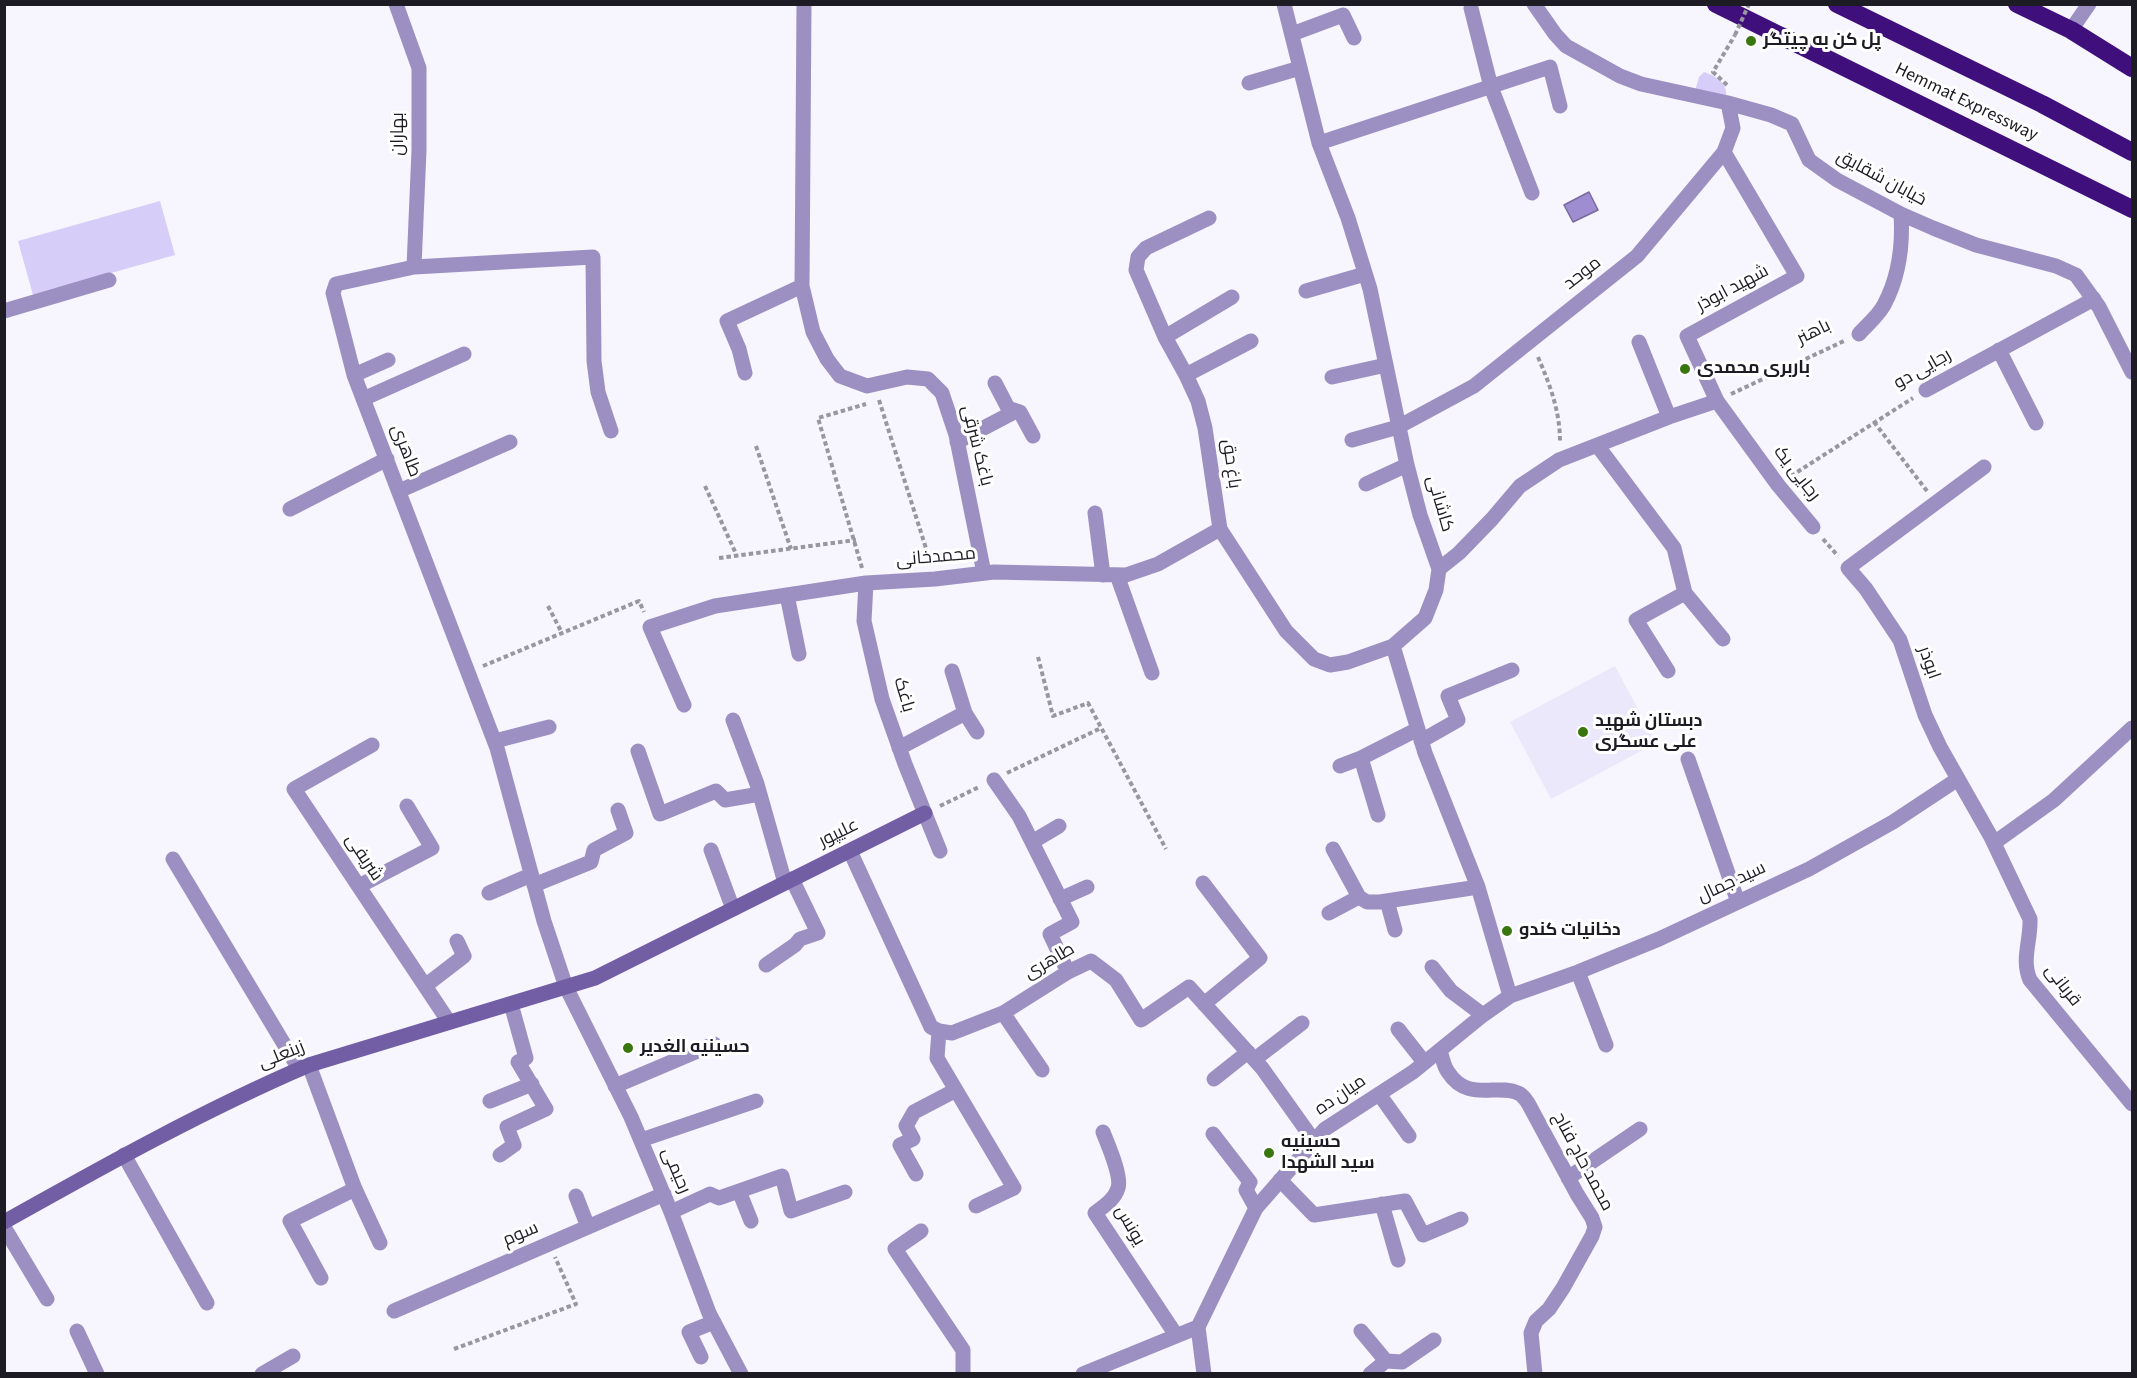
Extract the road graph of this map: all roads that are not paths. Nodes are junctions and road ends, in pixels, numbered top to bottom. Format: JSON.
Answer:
{"nodes":[{"id":1,"x":396,"y":4,"type":"edge"},
{"id":2,"x":804,"y":4,"type":"edge"},
{"id":3,"x":1284,"y":4,"type":"edge"},
{"id":4,"x":1534,"y":4,"type":"edge"},
{"id":5,"x":1716,"y":4,"type":"edge"},
{"id":6,"x":1837,"y":4,"type":"edge"},
{"id":7,"x":2017,"y":4,"type":"edge"},
{"id":8,"x":2089,"y":4,"type":"edge"},
{"id":9,"x":1471,"y":8,"type":"dead end"},
{"id":10,"x":2071,"y":30,"type":"junction"},
{"id":11,"x":1292,"y":34,"type":"junction"},
{"id":12,"x":1354,"y":38,"type":"dead end"},
{"id":13,"x":1300,"y":68,"type":"junction"},
{"id":14,"x":2133,"y":68,"type":"edge"},
{"id":15,"x":1249,"y":83,"type":"dead end"},
{"id":16,"x":1491,"y":87,"type":"junction"},
{"id":17,"x":1728,"y":103,"type":"junction"},
{"id":18,"x":1560,"y":106,"type":"dead end"},
{"id":19,"x":1318,"y":143,"type":"junction"},
{"id":20,"x":1724,"y":152,"type":"junction"},
{"id":21,"x":2133,"y":152,"type":"edge"},
{"id":22,"x":1532,"y":193,"type":"dead end"},
{"id":23,"x":2133,"y":209,"type":"edge"},
{"id":24,"x":1901,"y":214,"type":"junction"},
{"id":25,"x":1209,"y":218,"type":"dead end"},
{"id":26,"x":414,"y":267,"type":"junction"},
{"id":27,"x":1365,"y":274,"type":"junction"},
{"id":28,"x":109,"y":280,"type":"dead end"},
{"id":29,"x":802,"y":286,"type":"junction"},
{"id":30,"x":1306,"y":291,"type":"dead end"},
{"id":31,"x":1232,"y":297,"type":"dead end"},
{"id":32,"x":2094,"y":299,"type":"junction"},
{"id":33,"x":4,"y":311,"type":"edge"},
{"id":34,"x":1859,"y":334,"type":"road end"},
{"id":35,"x":1165,"y":337,"type":"junction"},
{"id":36,"x":1251,"y":341,"type":"dead end"},
{"id":37,"x":1639,"y":342,"type":"dead end"},
{"id":38,"x":2000,"y":350,"type":"junction"},
{"id":39,"x":464,"y":354,"type":"dead end"},
{"id":40,"x":388,"y":360,"type":"dead end"},
{"id":41,"x":1386,"y":365,"type":"junction"},
{"id":42,"x":2133,"y":372,"type":"edge"},
{"id":43,"x":745,"y":373,"type":"dead end"},
{"id":44,"x":354,"y":375,"type":"junction"},
{"id":45,"x":1186,"y":375,"type":"junction"},
{"id":46,"x":1332,"y":376,"type":"dead end"},
{"id":47,"x":995,"y":383,"type":"dead end"},
{"id":48,"x":1926,"y":390,"type":"road end"},
{"id":49,"x":363,"y":399,"type":"junction"},
{"id":50,"x":1717,"y":401,"type":"junction"},
{"id":51,"x":1016,"y":411,"type":"junction"},
{"id":52,"x":1670,"y":417,"type":"junction"},
{"id":53,"x":2036,"y":423,"type":"dead end"},
{"id":54,"x":1398,"y":427,"type":"junction"},
{"id":55,"x":611,"y":431,"type":"dead end"},
{"id":56,"x":1034,"y":436,"type":"dead end"},
{"id":57,"x":1352,"y":440,"type":"dead end"},
{"id":58,"x":510,"y":442,"type":"dead end"},
{"id":59,"x":957,"y":442,"type":"junction"},
{"id":60,"x":1597,"y":446,"type":"junction"},
{"id":61,"x":387,"y":459,"type":"junction"},
{"id":62,"x":1407,"y":465,"type":"junction"},
{"id":63,"x":1984,"y":467,"type":"dead end"},
{"id":64,"x":1366,"y":484,"type":"dead end"},
{"id":65,"x":399,"y":490,"type":"junction"},
{"id":66,"x":290,"y":509,"type":"dead end"},
{"id":67,"x":1095,"y":513,"type":"dead end"},
{"id":68,"x":1813,"y":527,"type":"road end"},
{"id":69,"x":1220,"y":529,"type":"junction"},
{"id":70,"x":1439,"y":569,"type":"junction"},
{"id":71,"x":984,"y":573,"type":"junction"},
{"id":72,"x":1110,"y":575,"type":"junction"},
{"id":73,"x":866,"y":583,"type":"junction"},
{"id":74,"x":1685,"y":593,"type":"junction"},
{"id":75,"x":787,"y":595,"type":"junction"},
{"id":76,"x":1723,"y":639,"type":"dead end"},
{"id":77,"x":1393,"y":646,"type":"junction"},
{"id":78,"x":799,"y":654,"type":"dead end"},
{"id":79,"x":1512,"y":670,"type":"dead end"},
{"id":80,"x":1668,"y":670,"type":"dead end"},
{"id":81,"x":952,"y":671,"type":"dead end"},
{"id":82,"x":1152,"y":673,"type":"dead end"},
{"id":83,"x":684,"y":705,"type":"dead end"},
{"id":84,"x":965,"y":713,"type":"junction"},
{"id":85,"x":733,"y":720,"type":"dead end"},
{"id":86,"x":549,"y":727,"type":"dead end"},
{"id":87,"x":2133,"y":728,"type":"edge"},
{"id":88,"x":976,"y":732,"type":"dead end"},
{"id":89,"x":1420,"y":735,"type":"junction"},
{"id":90,"x":495,"y":741,"type":"junction"},
{"id":91,"x":372,"y":745,"type":"dead end"},
{"id":92,"x":899,"y":748,"type":"junction"},
{"id":93,"x":638,"y":751,"type":"dead end"},
{"id":94,"x":1361,"y":758,"type":"junction"},
{"id":95,"x":1688,"y":759,"type":"dead end"},
{"id":96,"x":1340,"y":766,"type":"dead end"},
{"id":97,"x":1958,"y":779,"type":"junction"},
{"id":98,"x":994,"y":780,"type":"road end"},
{"id":99,"x":759,"y":789,"type":"junction"},
{"id":100,"x":407,"y":806,"type":"dead end"},
{"id":101,"x":618,"y":810,"type":"dead end"},
{"id":102,"x":925,"y":813,"type":"junction"},
{"id":103,"x":1378,"y":815,"type":"dead end"},
{"id":104,"x":1059,"y":826,"type":"dead end"},
{"id":105,"x":1032,"y":842,"type":"junction"},
{"id":106,"x":1994,"y":843,"type":"junction"},
{"id":107,"x":1334,"y":849,"type":"dead end"},
{"id":108,"x":711,"y":850,"type":"dead end"},
{"id":109,"x":850,"y":851,"type":"junction"},
{"id":110,"x":940,"y":851,"type":"dead end"},
{"id":111,"x":173,"y":859,"type":"dead end"},
{"id":112,"x":532,"y":880,"type":"junction"},
{"id":113,"x":789,"y":881,"type":"junction"},
{"id":114,"x":1203,"y":883,"type":"dead end"},
{"id":115,"x":358,"y":886,"type":"junction"},
{"id":116,"x":1087,"y":887,"type":"dead end"},
{"id":117,"x":1478,"y":887,"type":"junction"},
{"id":118,"x":489,"y":893,"type":"dead end"},
{"id":119,"x":1359,"y":897,"type":"junction"},
{"id":120,"x":1060,"y":899,"type":"junction"},
{"id":121,"x":1387,"y":901,"type":"junction"},
{"id":122,"x":1738,"y":902,"type":"junction"},
{"id":123,"x":733,"y":909,"type":"junction"},
{"id":124,"x":1329,"y":913,"type":"dead end"},
{"id":125,"x":1395,"y":930,"type":"dead end"},
{"id":126,"x":457,"y":941,"type":"dead end"},
{"id":127,"x":766,"y":965,"type":"dead end"},
{"id":128,"x":1432,"y":967,"type":"dead end"},
{"id":129,"x":1068,"y":972,"type":"junction"},
{"id":130,"x":1578,"y":972,"type":"junction"},
{"id":131,"x":595,"y":978,"type":"joint"},
{"id":132,"x":425,"y":986,"type":"junction"},
{"id":133,"x":566,"y":987,"type":"junction"},
{"id":134,"x":1510,"y":996,"type":"junction"},
{"id":135,"x":511,"y":1004,"type":"junction"},
{"id":136,"x":1204,"y":1004,"type":"junction"},
{"id":137,"x":1003,"y":1013,"type":"junction"},
{"id":138,"x":1483,"y":1015,"type":"junction"},
{"id":139,"x":449,"y":1022,"type":"junction"},
{"id":140,"x":1302,"y":1023,"type":"dead end"},
{"id":141,"x":1398,"y":1029,"type":"dead end"},
{"id":142,"x":939,"y":1031,"type":"junction"},
{"id":143,"x":714,"y":1044,"type":"dead end"},
{"id":144,"x":1606,"y":1046,"type":"dead end"},
{"id":145,"x":1440,"y":1050,"type":"junction"},
{"id":146,"x":1251,"y":1056,"type":"junction"},
{"id":147,"x":1424,"y":1062,"type":"junction"},
{"id":148,"x":304,"y":1067,"type":"junction"},
{"id":149,"x":1042,"y":1070,"type":"dead end"},
{"id":150,"x":1214,"y":1079,"type":"dead end"},
{"id":151,"x":532,"y":1084,"type":"junction"},
{"id":152,"x":615,"y":1086,"type":"junction"},
{"id":153,"x":956,"y":1090,"type":"junction"},
{"id":154,"x":1379,"y":1094,"type":"junction"},
{"id":155,"x":490,"y":1101,"type":"dead end"},
{"id":156,"x":756,"y":1101,"type":"dead end"},
{"id":157,"x":2133,"y":1104,"type":"edge"},
{"id":158,"x":1640,"y":1129,"type":"dead end"},
{"id":159,"x":1103,"y":1132,"type":"dead end"},
{"id":160,"x":1213,"y":1134,"type":"dead end"},
{"id":161,"x":1409,"y":1136,"type":"dead end"},
{"id":162,"x":641,"y":1140,"type":"junction"},
{"id":163,"x":1314,"y":1141,"type":"junction"},
{"id":164,"x":124,"y":1155,"type":"junction"},
{"id":165,"x":500,"y":1155,"type":"dead end"},
{"id":166,"x":916,"y":1174,"type":"dead end"},
{"id":167,"x":1568,"y":1178,"type":"junction"},
{"id":168,"x":1280,"y":1180,"type":"junction"},
{"id":169,"x":355,"y":1189,"type":"junction"},
{"id":170,"x":739,"y":1191,"type":"junction"},
{"id":171,"x":845,"y":1192,"type":"dead end"},
{"id":172,"x":664,"y":1194,"type":"junction"},
{"id":173,"x":576,"y":1196,"type":"dead end"},
{"id":174,"x":1382,"y":1204,"type":"junction"},
{"id":175,"x":976,"y":1206,"type":"dead end"},
{"id":176,"x":1256,"y":1208,"type":"junction"},
{"id":177,"x":671,"y":1212,"type":"junction"},
{"id":178,"x":1461,"y":1219,"type":"dead end"},
{"id":179,"x":751,"y":1221,"type":"dead end"},
{"id":180,"x":4,"y":1222,"type":"edge"},
{"id":181,"x":4,"y":1227,"type":"edge"},
{"id":182,"x":588,"y":1227,"type":"junction"},
{"id":183,"x":921,"y":1231,"type":"dead end"},
{"id":184,"x":380,"y":1243,"type":"dead end"},
{"id":185,"x":1398,"y":1260,"type":"dead end"},
{"id":186,"x":321,"y":1278,"type":"dead end"},
{"id":187,"x":47,"y":1299,"type":"dead end"},
{"id":188,"x":207,"y":1303,"type":"dead end"},
{"id":189,"x":394,"y":1311,"type":"dead end"},
{"id":190,"x":714,"y":1322,"type":"junction"},
{"id":191,"x":1198,"y":1327,"type":"junction"},
{"id":192,"x":77,"y":1331,"type":"dead end"},
{"id":193,"x":1361,"y":1331,"type":"dead end"},
{"id":194,"x":1176,"y":1335,"type":"junction"},
{"id":195,"x":1434,"y":1340,"type":"dead end"},
{"id":196,"x":293,"y":1356,"type":"dead end"},
{"id":197,"x":701,"y":1357,"type":"dead end"},
{"id":198,"x":1386,"y":1361,"type":"junction"},
{"id":199,"x":739,"y":1373,"type":"edge"},
{"id":200,"x":97,"y":1374,"type":"edge"},
{"id":201,"x":262,"y":1374,"type":"edge"},
{"id":202,"x":963,"y":1374,"type":"edge"},
{"id":203,"x":1083,"y":1374,"type":"edge"},
{"id":204,"x":1204,"y":1374,"type":"edge"},
{"id":205,"x":1370,"y":1374,"type":"edge"},
{"id":206,"x":1535,"y":1374,"type":"edge"}],
"edges":[{"from":1,"to":26,"type":"street","name":"بهاران"},
{"from":2,"to":29,"type":"street"},
{"from":3,"to":11,"type":"street","name":"کاشانی"},
{"from":4,"to":17,"type":"street","name":"خیابان شقایق"},
{"from":5,"to":23,"type":"highway","name":"Hemmat Expressway"},
{"from":6,"to":21,"type":"highway","name":"Hemmat Expressway"},
{"from":7,"to":10,"type":"highway"},
{"from":8,"to":10,"type":"street"},
{"from":9,"to":16,"type":"street"},
{"from":10,"to":14,"type":"highway"},
{"from":11,"to":12,"type":"street"},
{"from":11,"to":13,"type":"street","name":"کاشانی"},
{"from":13,"to":15,"type":"street"},
{"from":13,"to":19,"type":"street","name":"کاشانی"},
{"from":16,"to":18,"type":"street"},
{"from":16,"to":19,"type":"street"},
{"from":16,"to":22,"type":"street"},
{"from":17,"to":20,"type":"street","name":"موحد"},
{"from":17,"to":24,"type":"street","name":"خیابان شقایق"},
{"from":19,"to":27,"type":"street","name":"کاشانی"},
{"from":20,"to":50,"type":"street","name":"شهید ابوذر"},
{"from":20,"to":54,"type":"street","name":"موحد"},
{"from":24,"to":32,"type":"street","name":"خیابان شقایق"},
{"from":24,"to":34,"type":"street","name":"باهنر"},
{"from":25,"to":35,"type":"street","name":"باغ حق"},
{"from":26,"to":44,"type":"street","name":"طاهری"},
{"from":26,"to":55,"type":"street","name":"طاهری"},
{"from":27,"to":30,"type":"street"},
{"from":27,"to":41,"type":"street","name":"کاشانی"},
{"from":28,"to":33,"type":"street"},
{"from":29,"to":43,"type":"street"},
{"from":29,"to":59,"type":"street","name":"باغک شرقی"},
{"from":31,"to":35,"type":"street"},
{"from":32,"to":38,"type":"street","name":"رجایی دو"},
{"from":32,"to":42,"type":"street","name":"خیابان شقایق"},
{"from":35,"to":45,"type":"street","name":"باغ حق"},
{"from":36,"to":45,"type":"street"},
{"from":37,"to":52,"type":"street"},
{"from":38,"to":48,"type":"street","name":"رجایی دو"},
{"from":38,"to":53,"type":"street"},
{"from":39,"to":49,"type":"street"},
{"from":40,"to":44,"type":"street"},
{"from":41,"to":46,"type":"street"},
{"from":41,"to":54,"type":"street","name":"کاشانی"},
{"from":44,"to":49,"type":"street","name":"طاهری"},
{"from":45,"to":69,"type":"street","name":"باغ حق"},
{"from":47,"to":51,"type":"street"},
{"from":49,"to":61,"type":"street","name":"طاهری"},
{"from":50,"to":52,"type":"street"},
{"from":50,"to":68,"type":"street","name":"رجایی یک"},
{"from":51,"to":56,"type":"street"},
{"from":51,"to":59,"type":"street"},
{"from":52,"to":60,"type":"street"},
{"from":54,"to":57,"type":"street","name":"موحد"},
{"from":54,"to":62,"type":"street","name":"کاشانی"},
{"from":58,"to":65,"type":"street"},
{"from":59,"to":71,"type":"street","name":"باغک شرقی"},
{"from":60,"to":70,"type":"street"},
{"from":60,"to":74,"type":"street"},
{"from":61,"to":65,"type":"street","name":"طاهری"},
{"from":61,"to":66,"type":"street"},
{"from":62,"to":64,"type":"street"},
{"from":62,"to":70,"type":"street","name":"کاشانی"},
{"from":63,"to":97,"type":"street","name":"ابوذر"},
{"from":65,"to":90,"type":"street","name":"طاهری"},
{"from":67,"to":72,"type":"street"},
{"from":69,"to":72,"type":"street","name":"محمدخانی"},
{"from":69,"to":77,"type":"street","name":"باغ حق"},
{"from":70,"to":77,"type":"street"},
{"from":71,"to":72,"type":"street","name":"محمدخانی"},
{"from":71,"to":73,"type":"street","name":"محمدخانی"},
{"from":72,"to":82,"type":"street"},
{"from":73,"to":75,"type":"street","name":"محمدخانی"},
{"from":73,"to":92,"type":"street","name":"باغک"},
{"from":74,"to":76,"type":"street"},
{"from":74,"to":80,"type":"street"},
{"from":75,"to":78,"type":"street"},
{"from":75,"to":83,"type":"street","name":"محمدخانی"},
{"from":77,"to":89,"type":"street"},
{"from":79,"to":89,"type":"street"},
{"from":81,"to":84,"type":"street"},
{"from":84,"to":88,"type":"street"},
{"from":84,"to":92,"type":"street"},
{"from":85,"to":99,"type":"street"},
{"from":86,"to":90,"type":"street"},
{"from":87,"to":106,"type":"street"},
{"from":89,"to":94,"type":"street"},
{"from":89,"to":117,"type":"street"},
{"from":90,"to":112,"type":"street","name":"طاهری"},
{"from":91,"to":115,"type":"street","name":"شریفی"},
{"from":92,"to":102,"type":"street","name":"باغک"},
{"from":93,"to":99,"type":"street"},
{"from":94,"to":96,"type":"street"},
{"from":94,"to":103,"type":"street"},
{"from":95,"to":122,"type":"street"},
{"from":97,"to":106,"type":"street","name":"قربانی"},
{"from":97,"to":122,"type":"street","name":"سید جمال"},
{"from":98,"to":105,"type":"street"},
{"from":99,"to":113,"type":"street"},
{"from":100,"to":115,"type":"street"},
{"from":101,"to":112,"type":"street"},
{"from":102,"to":109,"type":"street","name":"علیپور"},
{"from":102,"to":110,"type":"street","name":"باغک"},
{"from":104,"to":105,"type":"street"},
{"from":105,"to":120,"type":"street"},
{"from":106,"to":157,"type":"street","name":"قربانی"},
{"from":107,"to":119,"type":"street"},
{"from":108,"to":123,"type":"street"},
{"from":109,"to":113,"type":"street","name":"علیپور"},
{"from":109,"to":142,"type":"street"},
{"from":111,"to":148,"type":"street"},
{"from":112,"to":118,"type":"street"},
{"from":112,"to":133,"type":"street","name":"طاهری"},
{"from":113,"to":123,"type":"street","name":"علیپور"},
{"from":113,"to":127,"type":"street"},
{"from":114,"to":136,"type":"street"},
{"from":115,"to":132,"type":"street","name":"شریفی"},
{"from":116,"to":120,"type":"street"},
{"from":117,"to":121,"type":"street"},
{"from":117,"to":134,"type":"street"},
{"from":119,"to":121,"type":"street"},
{"from":119,"to":124,"type":"street"},
{"from":120,"to":129,"type":"street"},
{"from":121,"to":125,"type":"street"},
{"from":122,"to":130,"type":"street","name":"سید جمال"},
{"from":123,"to":131,"type":"street","name":"علیپور"},
{"from":126,"to":132,"type":"street"},
{"from":128,"to":138,"type":"street"},
{"from":129,"to":136,"type":"street","name":"طاهری"},
{"from":129,"to":137,"type":"street","name":"طاهری"},
{"from":130,"to":134,"type":"street","name":"سید جمال"},
{"from":130,"to":144,"type":"street"},
{"from":131,"to":133,"type":"street","name":"زینعلی"},
{"from":132,"to":139,"type":"street","name":"شریفی"},
{"from":133,"to":135,"type":"street","name":"زینعلی"},
{"from":133,"to":152,"type":"street","name":"رحیمی"},
{"from":134,"to":138,"type":"street","name":"میان ده"},
{"from":135,"to":139,"type":"street","name":"زینعلی"},
{"from":135,"to":151,"type":"street"},
{"from":136,"to":146,"type":"street","name":"طاهری"},
{"from":137,"to":142,"type":"street","name":"طاهری"},
{"from":137,"to":149,"type":"street"},
{"from":138,"to":145,"type":"street","name":"میان ده"},
{"from":139,"to":148,"type":"street","name":"زینعلی"},
{"from":140,"to":146,"type":"street"},
{"from":141,"to":147,"type":"street"},
{"from":142,"to":153,"type":"street"},
{"from":143,"to":152,"type":"street"},
{"from":145,"to":147,"type":"street","name":"میان ده"},
{"from":145,"to":167,"type":"street","name":"محمد حاج فناح"},
{"from":146,"to":150,"type":"street"},
{"from":146,"to":163,"type":"street","name":"طاهری"},
{"from":147,"to":154,"type":"street","name":"میان ده"},
{"from":148,"to":164,"type":"street","name":"زینعلی"},
{"from":148,"to":169,"type":"street"},
{"from":151,"to":155,"type":"street"},
{"from":151,"to":165,"type":"street"},
{"from":152,"to":162,"type":"street","name":"رحیمی"},
{"from":153,"to":166,"type":"street"},
{"from":153,"to":175,"type":"street"},
{"from":154,"to":161,"type":"street"},
{"from":154,"to":163,"type":"street","name":"میان ده"},
{"from":156,"to":162,"type":"street"},
{"from":158,"to":167,"type":"street"},
{"from":159,"to":194,"type":"street","name":"یونس"},
{"from":160,"to":176,"type":"street"},
{"from":162,"to":172,"type":"street","name":"رحیمی"},
{"from":163,"to":168,"type":"street","name":"میان ده"},
{"from":164,"to":180,"type":"street","name":"زینعلی"},
{"from":164,"to":188,"type":"street"},
{"from":167,"to":206,"type":"street","name":"محمد حاج فناح"},
{"from":168,"to":174,"type":"street"},
{"from":168,"to":176,"type":"street","name":"میان ده"},
{"from":169,"to":184,"type":"street"},
{"from":169,"to":186,"type":"street"},
{"from":170,"to":171,"type":"street"},
{"from":170,"to":177,"type":"street"},
{"from":170,"to":179,"type":"street"},
{"from":172,"to":177,"type":"street","name":"رحیمی"},
{"from":172,"to":182,"type":"street","name":"سوم"},
{"from":173,"to":182,"type":"street"},
{"from":174,"to":178,"type":"street"},
{"from":174,"to":185,"type":"street"},
{"from":176,"to":191,"type":"street","name":"میان ده"},
{"from":177,"to":190,"type":"street","name":"رحیمی"},
{"from":181,"to":187,"type":"street"},
{"from":182,"to":189,"type":"street","name":"سوم"},
{"from":183,"to":202,"type":"street"},
{"from":190,"to":197,"type":"street"},
{"from":190,"to":199,"type":"street","name":"رحیمی"},
{"from":191,"to":194,"type":"street"},
{"from":191,"to":204,"type":"street"},
{"from":192,"to":200,"type":"street"},
{"from":193,"to":198,"type":"street"},
{"from":194,"to":203,"type":"street"},
{"from":195,"to":198,"type":"street"},
{"from":196,"to":201,"type":"street"},
{"from":198,"to":205,"type":"street"}]}
